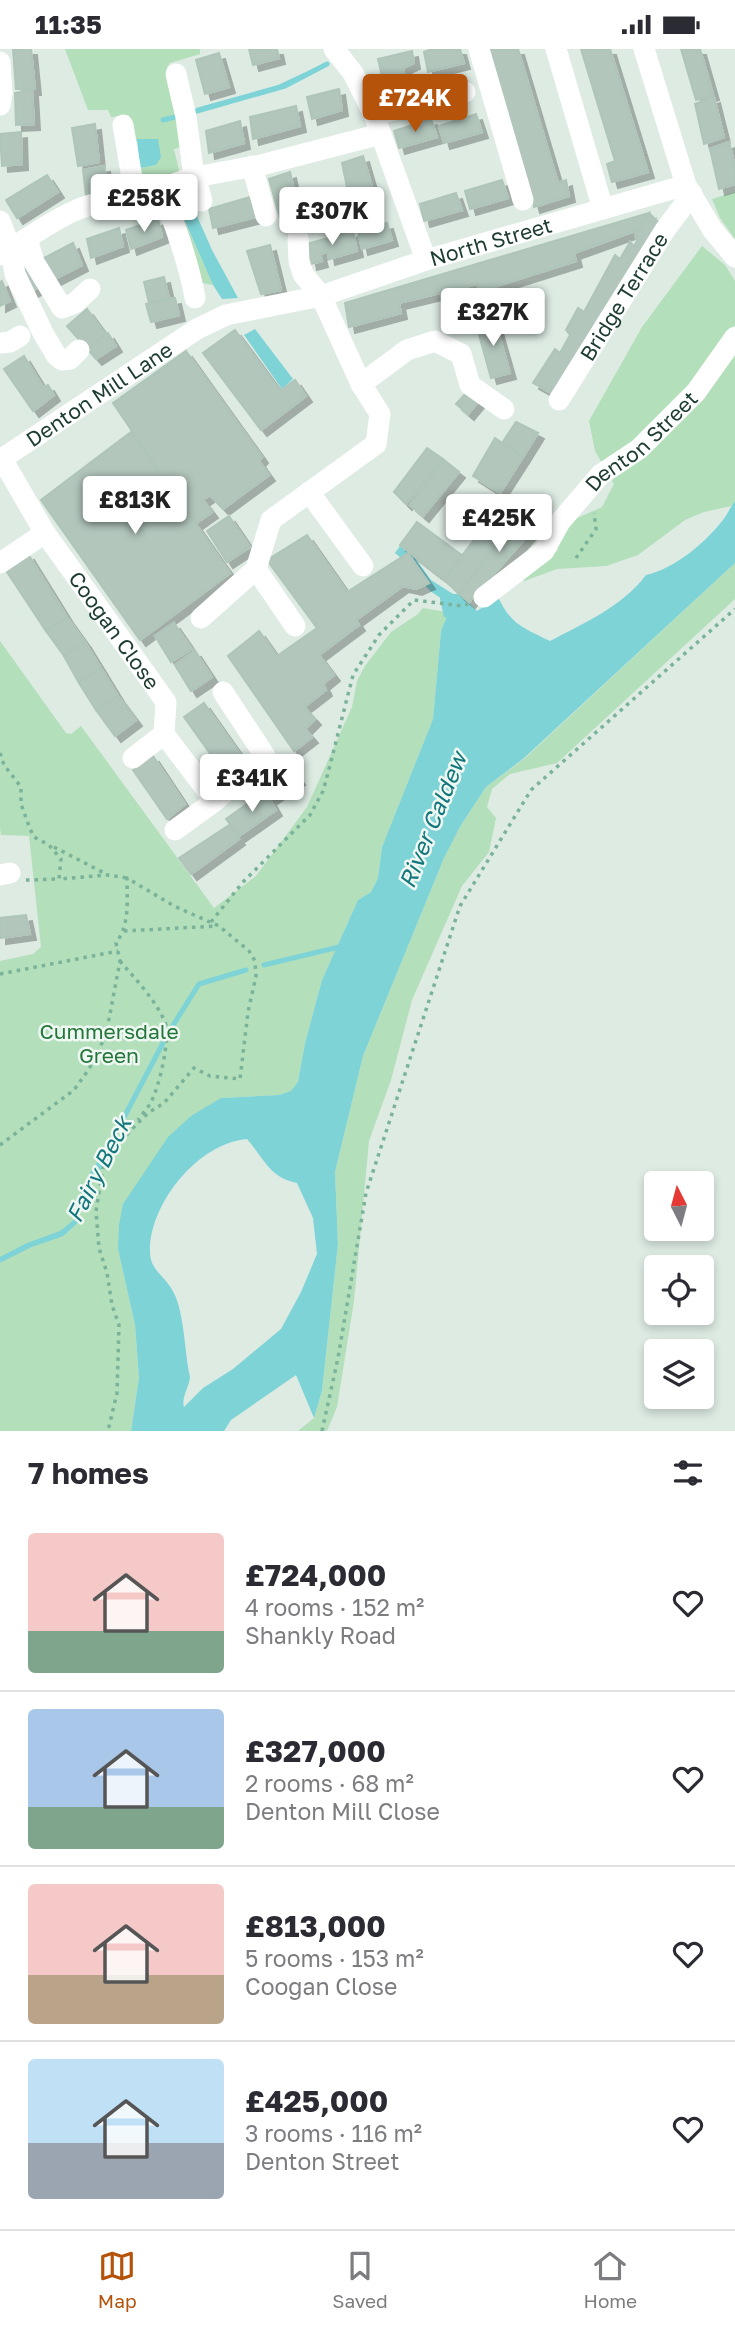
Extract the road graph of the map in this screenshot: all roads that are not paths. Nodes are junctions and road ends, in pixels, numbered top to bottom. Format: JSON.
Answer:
{"nodes":[{"id":1,"x":334,"y":49,"type":"edge"},
{"id":2,"x":478,"y":49,"type":"edge"},
{"id":3,"x":556,"y":49,"type":"edge"},
{"id":4,"x":644,"y":49,"type":"edge"},
{"id":5,"x":0,"y":62,"type":"edge"},
{"id":6,"x":184,"y":82,"type":"dead end"},
{"id":7,"x":465,"y":92,"type":"dead end"},
{"id":8,"x":0,"y":105,"type":"edge"},
{"id":9,"x":377,"y":124,"type":"junction"},
{"id":10,"x":123,"y":125,"type":"dead end"},
{"id":11,"x":252,"y":166,"type":"junction"},
{"id":12,"x":195,"y":177,"type":"junction"},
{"id":13,"x":689,"y":190,"type":"junction"},
{"id":14,"x":136,"y":196,"type":"junction"},
{"id":15,"x":523,"y":200,"type":"dead end"},
{"id":16,"x":202,"y":201,"type":"dead end"},
{"id":17,"x":603,"y":209,"type":"junction"},
{"id":18,"x":266,"y":216,"type":"dead end"},
{"id":19,"x":0,"y":221,"type":"edge"},
{"id":20,"x":298,"y":238,"type":"dead end"},
{"id":21,"x":13,"y":247,"type":"edge"},
{"id":22,"x":735,"y":257,"type":"edge"},
{"id":23,"x":426,"y":260,"type":"junction"},
{"id":24,"x":90,"y":289,"type":"dead end"},
{"id":25,"x":321,"y":296,"type":"junction"},
{"id":26,"x":195,"y":298,"type":"dead end"},
{"id":27,"x":257,"y":310,"type":"joint"},
{"id":28,"x":735,"y":337,"type":"edge"},
{"id":29,"x":79,"y":350,"type":"dead end"},
{"id":30,"x":361,"y":384,"type":"junction"},
{"id":31,"x":559,"y":400,"type":"dead end"},
{"id":32,"x":504,"y":409,"type":"dead end"},
{"id":33,"x":1,"y":459,"type":"edge"},
{"id":34,"x":309,"y":492,"type":"junction"},
{"id":35,"x":45,"y":533,"type":"junction"},
{"id":36,"x":0,"y":563,"type":"edge"},
{"id":37,"x":363,"y":566,"type":"dead end"},
{"id":38,"x":256,"y":569,"type":"junction"},
{"id":39,"x":484,"y":597,"type":"dead end"},
{"id":40,"x":201,"y":618,"type":"dead end"},
{"id":41,"x":295,"y":626,"type":"dead end"},
{"id":42,"x":223,"y":692,"type":"dead end"},
{"id":43,"x":164,"y":734,"type":"junction"},
{"id":44,"x":133,"y":758,"type":"dead end"},
{"id":45,"x":215,"y":801,"type":"junction"},
{"id":46,"x":175,"y":830,"type":"dead end"}],
"edges":[{"from":1,"to":9,"type":"street"},
{"from":2,"to":15,"type":"street"},
{"from":3,"to":17,"type":"street"},
{"from":4,"to":13,"type":"street"},
{"from":5,"to":8,"type":"street"},
{"from":6,"to":12,"type":"street"},
{"from":7,"to":9,"type":"street"},
{"from":9,"to":11,"type":"street"},
{"from":9,"to":23,"type":"street"},
{"from":10,"to":14,"type":"street"},
{"from":11,"to":12,"type":"street"},
{"from":11,"to":18,"type":"street"},
{"from":12,"to":14,"type":"street"},
{"from":12,"to":16,"type":"street"},
{"from":13,"to":17,"type":"street","name":"North Street"},
{"from":13,"to":22,"type":"street"},
{"from":13,"to":31,"type":"street","name":"Bridge Terrace"},
{"from":14,"to":21,"type":"street"},
{"from":14,"to":26,"type":"street"},
{"from":17,"to":23,"type":"street","name":"North Street"},
{"from":19,"to":21,"type":"street"},
{"from":20,"to":25,"type":"street"},
{"from":21,"to":24,"type":"street"},
{"from":21,"to":29,"type":"street"},
{"from":23,"to":25,"type":"street","name":"North Street"},
{"from":25,"to":27,"type":"street","name":"North Street"},
{"from":25,"to":30,"type":"street"},
{"from":27,"to":33,"type":"street","name":"Denton Mill Lane"},
{"from":28,"to":39,"type":"street","name":"Denton Street"},
{"from":30,"to":32,"type":"street"},
{"from":30,"to":34,"type":"street"},
{"from":33,"to":35,"type":"street","name":"Coogan Close"},
{"from":34,"to":37,"type":"street"},
{"from":34,"to":38,"type":"street"},
{"from":35,"to":36,"type":"street"},
{"from":35,"to":43,"type":"street","name":"Coogan Close"},
{"from":38,"to":40,"type":"street"},
{"from":38,"to":41,"type":"street"},
{"from":42,"to":45,"type":"street"},
{"from":43,"to":44,"type":"street"},
{"from":43,"to":45,"type":"street"},
{"from":45,"to":46,"type":"street"}]}
